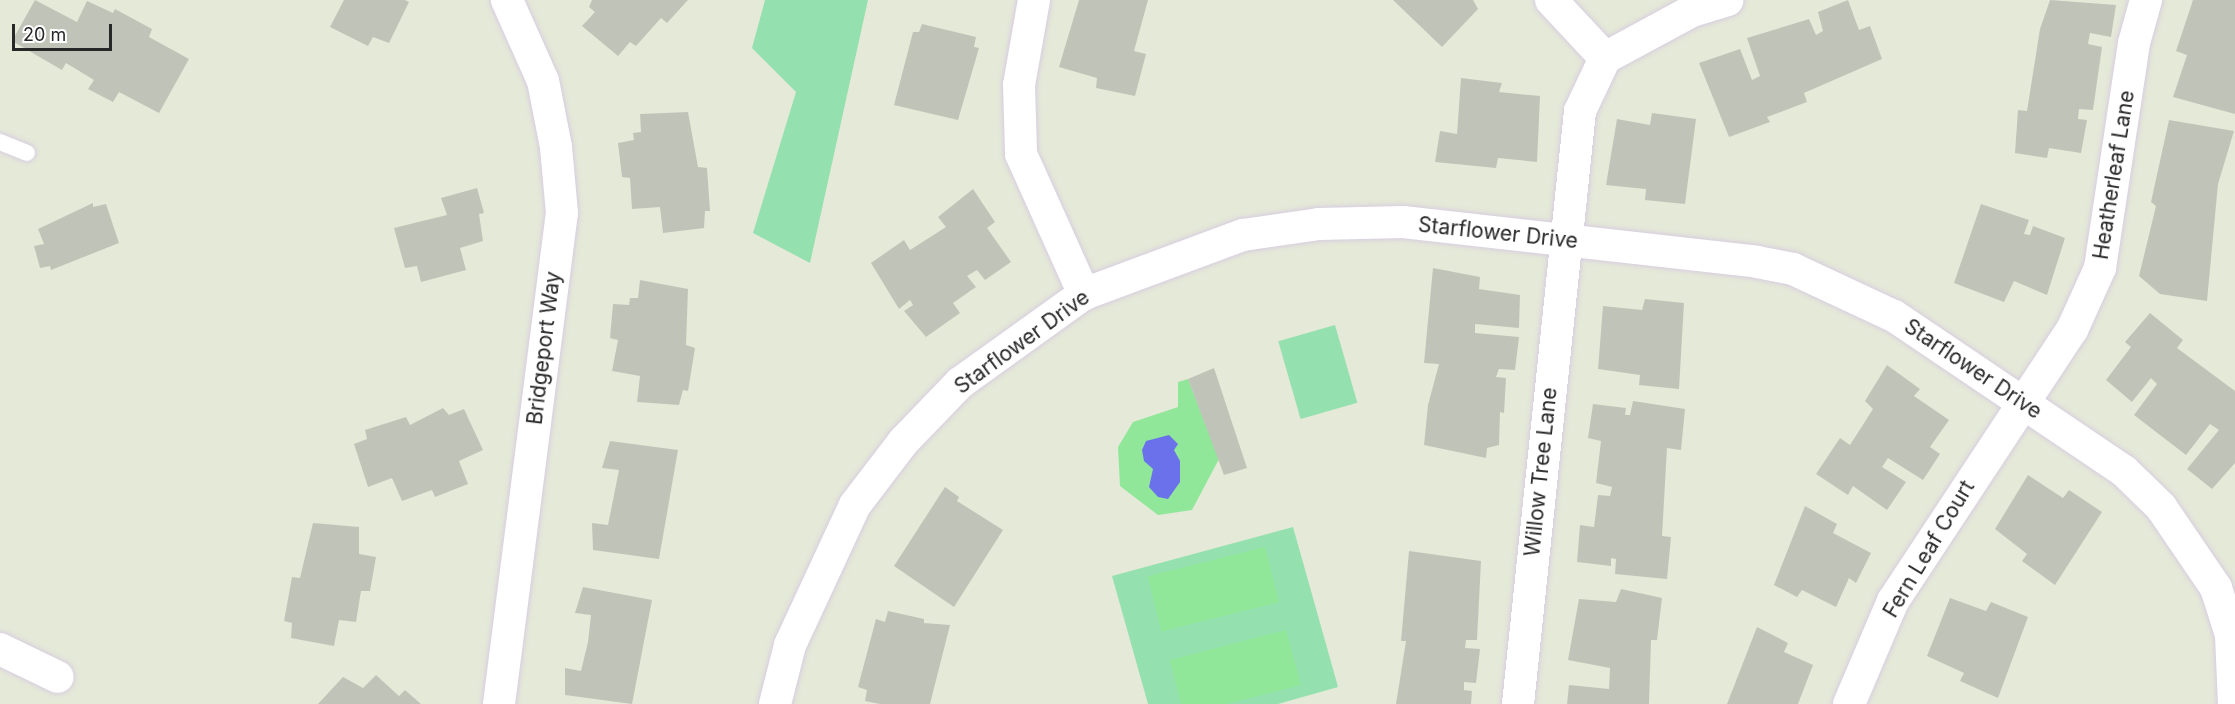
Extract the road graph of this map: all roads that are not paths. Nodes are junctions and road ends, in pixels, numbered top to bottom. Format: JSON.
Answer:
{"nodes":[{"id":1,"x":507,"y":0,"type":"edge"},
{"id":2,"x":1034,"y":0,"type":"edge"},
{"id":3,"x":1551,"y":0,"type":"edge"},
{"id":4,"x":1727,"y":0,"type":"edge"},
{"id":5,"x":2146,"y":0,"type":"edge"},
{"id":6,"x":1605,"y":58,"type":"junction"},
{"id":7,"x":0,"y":142,"type":"edge"},
{"id":8,"x":27,"y":153,"type":"dead end"},
{"id":9,"x":1564,"y":240,"type":"junction"},
{"id":10,"x":1084,"y":294,"type":"junction"},
{"id":11,"x":2022,"y":401,"type":"junction"},
{"id":12,"x":0,"y":648,"type":"edge"},
{"id":13,"x":58,"y":677,"type":"dead end"},
{"id":14,"x":499,"y":704,"type":"edge"},
{"id":15,"x":775,"y":704,"type":"edge"},
{"id":16,"x":1518,"y":704,"type":"edge"},
{"id":17,"x":1850,"y":704,"type":"edge"},
{"id":18,"x":2235,"y":704,"type":"edge"}],
"edges":[{"from":1,"to":14,"type":"street","name":"Bridgeport Way"},
{"from":2,"to":10,"type":"street"},
{"from":3,"to":6,"type":"street"},
{"from":4,"to":6,"type":"street"},
{"from":5,"to":11,"type":"street","name":"Heatherleaf Lane"},
{"from":6,"to":9,"type":"street","name":"Willow Tree Lane"},
{"from":7,"to":8,"type":"lane"},
{"from":9,"to":10,"type":"street","name":"Starflower Drive"},
{"from":9,"to":11,"type":"street","name":"Starflower Drive"},
{"from":9,"to":16,"type":"street","name":"Willow Tree Lane"},
{"from":10,"to":15,"type":"street","name":"Starflower Drive"},
{"from":11,"to":17,"type":"street","name":"Fern Leaf Court"},
{"from":11,"to":18,"type":"street","name":"Starflower Drive"},
{"from":12,"to":13,"type":"street"}]}
